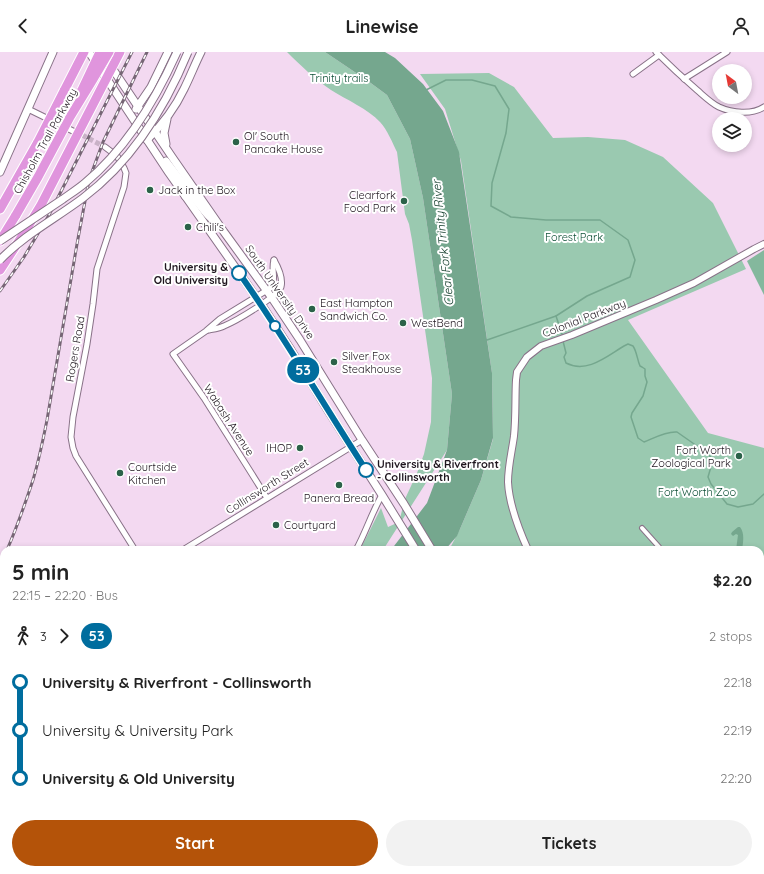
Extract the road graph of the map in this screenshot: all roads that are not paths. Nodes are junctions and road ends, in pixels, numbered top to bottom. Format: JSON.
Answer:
{"nodes":[{"id":1,"x":53,"y":52,"type":"edge"},
{"id":2,"x":80,"y":52,"type":"edge"},
{"id":3,"x":84,"y":52,"type":"edge"},
{"id":4,"x":89,"y":52,"type":"edge"},
{"id":5,"x":101,"y":52,"type":"edge"},
{"id":6,"x":109,"y":52,"type":"edge"},
{"id":7,"x":120,"y":52,"type":"edge"},
{"id":8,"x":168,"y":52,"type":"edge"},
{"id":9,"x":177,"y":52,"type":"edge"},
{"id":10,"x":188,"y":52,"type":"edge"},
{"id":11,"x":201,"y":52,"type":"edge"},
{"id":12,"x":728,"y":52,"type":"edge"},
{"id":13,"x":658,"y":54,"type":"edge"},
{"id":14,"x":112,"y":67,"type":"junction"},
{"id":15,"x":632,"y":74,"type":"dead end"},
{"id":16,"x":106,"y":78,"type":"junction"},
{"id":17,"x":684,"y":79,"type":"junction"},
{"id":18,"x":64,"y":91,"type":"junction"},
{"id":19,"x":138,"y":107,"type":"junction"},
{"id":20,"x":764,"y":107,"type":"edge"},
{"id":21,"x":28,"y":109,"type":"junction"},
{"id":22,"x":132,"y":116,"type":"junction"},
{"id":23,"x":70,"y":117,"type":"junction"},
{"id":24,"x":167,"y":117,"type":"junction"},
{"id":25,"x":155,"y":132,"type":"junction"},
{"id":26,"x":80,"y":134,"type":"junction"},
{"id":27,"x":147,"y":140,"type":"junction"},
{"id":28,"x":106,"y":146,"type":"tunnel mouth"},
{"id":29,"x":158,"y":156,"type":"junction"},
{"id":30,"x":172,"y":157,"type":"junction"},
{"id":31,"x":0,"y":172,"type":"edge"},
{"id":32,"x":195,"y":189,"type":"junction"},
{"id":33,"x":185,"y":196,"type":"junction"},
{"id":34,"x":1,"y":207,"type":"edge"},
{"id":35,"x":218,"y":223,"type":"junction"},
{"id":36,"x":0,"y":241,"type":"edge"},
{"id":37,"x":764,"y":244,"type":"edge"},
{"id":38,"x":0,"y":260,"type":"edge"},
{"id":39,"x":0,"y":270,"type":"edge"},
{"id":40,"x":266,"y":290,"type":"junction"},
{"id":41,"x":256,"y":297,"type":"junction"},
{"id":42,"x":272,"y":298,"type":"junction"},
{"id":43,"x":261,"y":304,"type":"junction"},
{"id":44,"x":206,"y":331,"type":"junction"},
{"id":45,"x":362,"y":440,"type":"junction"},
{"id":46,"x":351,"y":447,"type":"junction"},
{"id":47,"x":382,"y":495,"type":"junction"},
{"id":48,"x":267,"y":498,"type":"junction"},
{"id":49,"x":405,"y":507,"type":"junction"},
{"id":50,"x":642,"y":528,"type":"dead end"},
{"id":51,"x":132,"y":546,"type":"edge"},
{"id":52,"x":189,"y":546,"type":"edge"},
{"id":53,"x":358,"y":546,"type":"edge"},
{"id":54,"x":414,"y":546,"type":"edge"},
{"id":55,"x":429,"y":546,"type":"edge"},
{"id":56,"x":526,"y":546,"type":"edge"},
{"id":57,"x":658,"y":546,"type":"edge"}],
"edges":[{"from":1,"to":21,"type":"main road"},
{"from":2,"to":18,"type":"highway","name":"Chisholm Trail Parkway"},
{"from":3,"to":18,"type":"highway"},
{"from":4,"to":16,"type":"main road","name":"South University Drive"},
{"from":5,"to":14,"type":"main road","name":"South University Drive"},
{"from":5,"to":23,"type":"highway","bridge":true},
{"from":6,"to":23,"type":"highway","name":"Chisholm Trail Parkway","bridge":true},
{"from":7,"to":14,"type":"highway"},
{"from":8,"to":19,"type":"main road"},
{"from":9,"to":36,"type":"main road","bridge":true},
{"from":10,"to":38,"type":"main road","bridge":true},
{"from":11,"to":24,"type":"main road"},
{"from":12,"to":17,"type":"street"},
{"from":13,"to":15,"type":"street"},
{"from":13,"to":17,"type":"street"},
{"from":14,"to":16,"type":"highway"},
{"from":14,"to":19,"type":"main road","name":"South University Drive"},
{"from":16,"to":22,"type":"main road","name":"South University Drive"},
{"from":16,"to":26,"type":"highway"},
{"from":17,"to":20,"type":"street"},
{"from":18,"to":34,"type":"highway","name":"Chisholm Trail Parkway","bridge":true},
{"from":19,"to":22,"type":"main road"},
{"from":19,"to":25,"type":"main road","name":"South University Drive"},
{"from":21,"to":26,"type":"street"},
{"from":21,"to":31,"type":"main road"},
{"from":22,"to":27,"type":"main road","name":"South University Drive"},
{"from":23,"to":36,"type":"highway","name":"Chisholm Trail Parkway","bridge":true},
{"from":24,"to":25,"type":"main road"},
{"from":24,"to":30,"type":"main road"},
{"from":25,"to":27,"type":"main road"},
{"from":25,"to":30,"type":"main road","name":"South University Drive"},
{"from":26,"to":39,"type":"highway"},
{"from":27,"to":29,"type":"main road","name":"South University Drive"},
{"from":28,"to":51,"type":"street","name":"Rogers Road"},
{"from":29,"to":32,"type":"main road"},
{"from":29,"to":33,"type":"main road","name":"South University Drive"},
{"from":30,"to":32,"type":"main road","name":"South University Drive"},
{"from":32,"to":35,"type":"main road","name":"South University Drive"},
{"from":33,"to":35,"type":"main road"},
{"from":33,"to":41,"type":"main road","name":"South University Drive"},
{"from":35,"to":40,"type":"main road","name":"South University Drive"},
{"from":37,"to":56,"type":"street","name":"Colonial Parkway"},
{"from":40,"to":41,"type":"street"},
{"from":40,"to":42,"type":"main road","name":"South University Drive"},
{"from":40,"to":42,"type":"street"},
{"from":41,"to":43,"type":"main road","name":"South University Drive"},
{"from":41,"to":44,"type":"street"},
{"from":42,"to":43,"type":"street"},
{"from":42,"to":45,"type":"main road","name":"South University Drive"},
{"from":43,"to":44,"type":"street"},
{"from":43,"to":46,"type":"main road","name":"South University Drive"},
{"from":44,"to":48,"type":"street","name":"Wabash Avenue"},
{"from":45,"to":46,"type":"street","name":"Collinsworth Street"},
{"from":45,"to":49,"type":"main road","name":"South University Drive"},
{"from":46,"to":47,"type":"main road","name":"South University Drive"},
{"from":46,"to":48,"type":"street","name":"Collinsworth Street"},
{"from":47,"to":49,"type":"main road"},
{"from":47,"to":53,"type":"street"},
{"from":47,"to":54,"type":"main road","name":"South University Drive"},
{"from":48,"to":52,"type":"street","name":"Collinsworth Street"},
{"from":49,"to":55,"type":"main road","name":"South University Drive"},
{"from":50,"to":57,"type":"street"}]}
